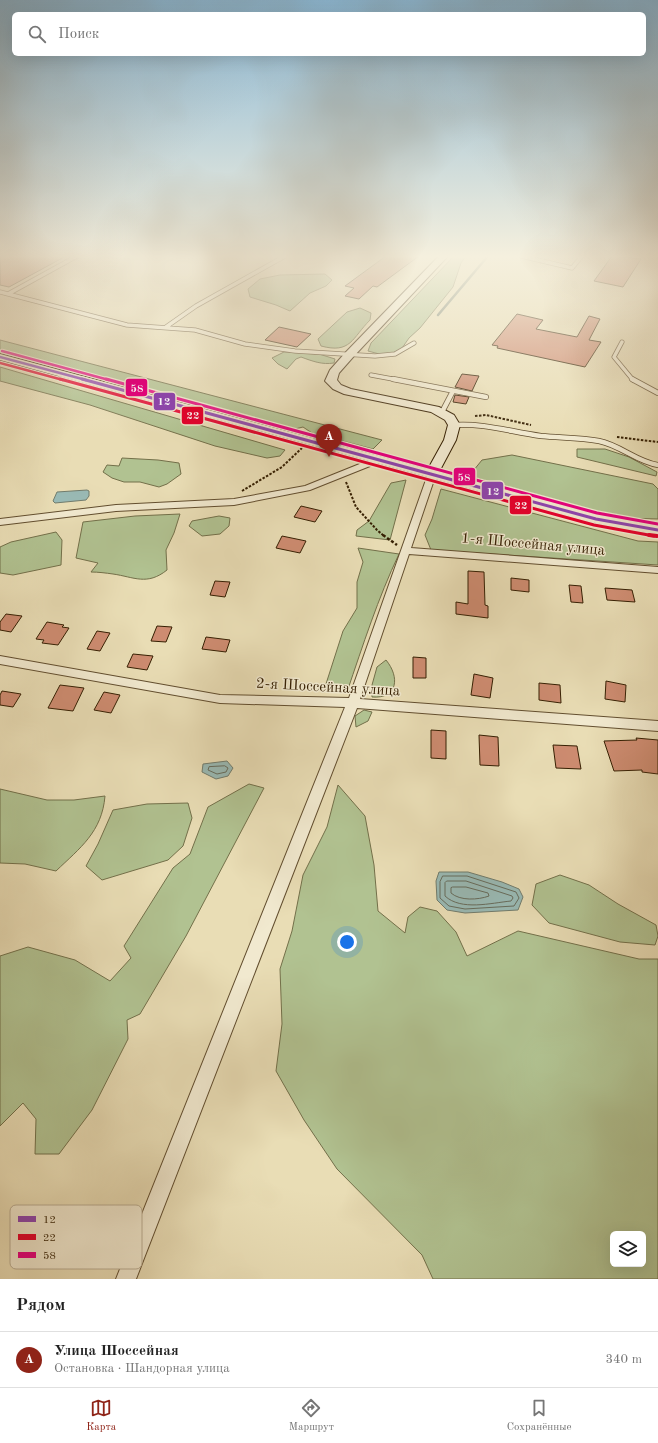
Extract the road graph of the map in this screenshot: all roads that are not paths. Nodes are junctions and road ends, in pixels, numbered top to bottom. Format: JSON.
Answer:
{"nodes":[{"id":1,"x":92,"y":316,"type":"edge"},
{"id":2,"x":182,"y":316,"type":"edge"},
{"id":3,"x":387,"y":316,"type":"edge"},
{"id":4,"x":166,"y":327,"type":"junction"},
{"id":5,"x":622,"y":342,"type":"dead end"},
{"id":6,"x":414,"y":343,"type":"dead end"},
{"id":7,"x":350,"y":354,"type":"junction"},
{"id":8,"x":0,"y":357,"type":"edge"},
{"id":9,"x":371,"y":375,"type":"dead end"},
{"id":10,"x":454,"y":391,"type":"junction"},
{"id":11,"x":658,"y":393,"type":"edge"},
{"id":12,"x":486,"y":397,"type":"dead end"},
{"id":13,"x":442,"y":412,"type":"junction"},
{"id":14,"x":454,"y":425,"type":"junction"},
{"id":15,"x":377,"y":460,"type":"junction"},
{"id":16,"x":658,"y":465,"type":"edge"},
{"id":17,"x":432,"y":474,"type":"junction"},
{"id":18,"x":0,"y":522,"type":"edge"},
{"id":19,"x":658,"y":530,"type":"edge"},
{"id":20,"x":405,"y":551,"type":"junction"},
{"id":21,"x":658,"y":570,"type":"edge"},
{"id":22,"x":0,"y":660,"type":"edge"},
{"id":23,"x":352,"y":703,"type":"junction"},
{"id":24,"x":658,"y":726,"type":"edge"},
{"id":25,"x":142,"y":1238,"type":"edge"},
{"id":26,"x":130,"y":1269,"type":"edge"},
{"id":27,"x":126,"y":1279,"type":"edge"}],
"edges":[{"from":1,"to":4,"type":"lane"},
{"from":2,"to":4,"type":"lane"},
{"from":3,"to":7,"type":"main road"},
{"from":4,"to":7,"type":"lane"},
{"from":5,"to":11,"type":"lane"},
{"from":6,"to":7,"type":"lane"},
{"from":7,"to":13,"type":"main road"},
{"from":8,"to":15,"type":"main road"},
{"from":9,"to":10,"type":"lane"},
{"from":10,"to":12,"type":"lane"},
{"from":10,"to":13,"type":"lane"},
{"from":13,"to":14,"type":"main road"},
{"from":14,"to":16,"type":"lane"},
{"from":14,"to":17,"type":"main road"},
{"from":15,"to":17,"type":"main road"},
{"from":15,"to":18,"type":"street"},
{"from":17,"to":19,"type":"main road"},
{"from":17,"to":20,"type":"street"},
{"from":20,"to":21,"type":"street","name":"1-я Шоссейная улица"},
{"from":20,"to":23,"type":"street"},
{"from":22,"to":23,"type":"street","name":"2-я Шоссейная улица"},
{"from":23,"to":24,"type":"street","name":"2-я Шоссейная улица"},
{"from":23,"to":25,"type":"street"},
{"from":26,"to":27,"type":"street"}]}
